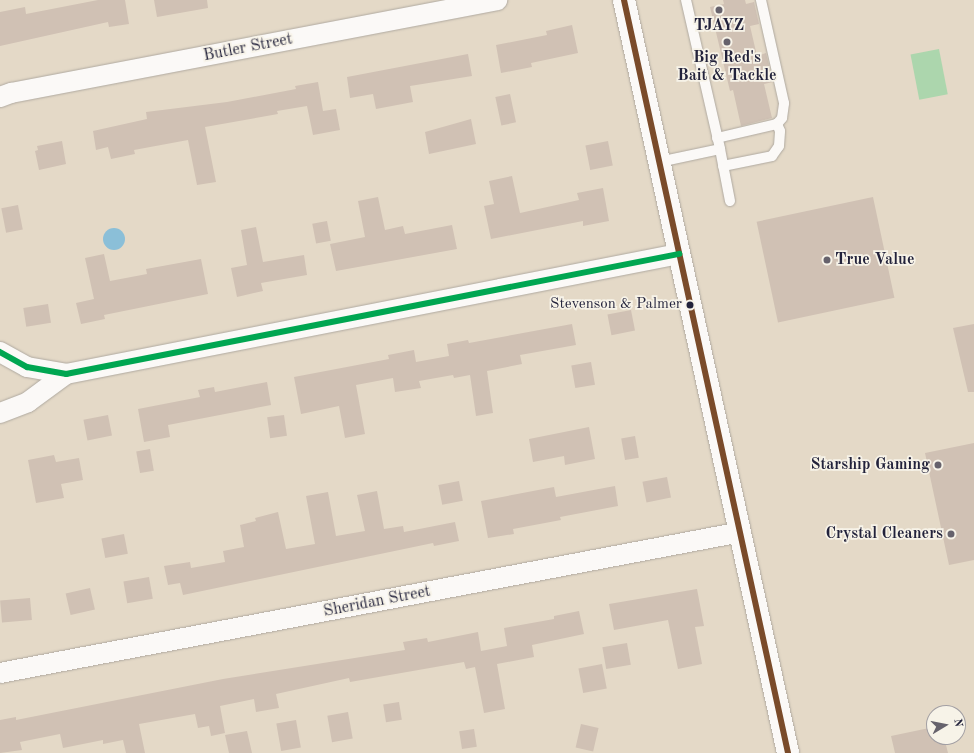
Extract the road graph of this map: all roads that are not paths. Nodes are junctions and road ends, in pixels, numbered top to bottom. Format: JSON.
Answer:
{"nodes":[{"id":1,"x":497,"y":0,"type":"edge"},
{"id":2,"x":624,"y":0,"type":"edge"},
{"id":3,"x":686,"y":0,"type":"edge"},
{"id":4,"x":761,"y":0,"type":"edge"},
{"id":5,"x":0,"y":97,"type":"edge"},
{"id":6,"x":777,"y":124,"type":"junction"},
{"id":7,"x":717,"y":138,"type":"junction"},
{"id":8,"x":720,"y":150,"type":"junction"},
{"id":9,"x":659,"y":162,"type":"junction"},
{"id":10,"x":723,"y":166,"type":"junction"},
{"id":11,"x":730,"y":201,"type":"dead end"},
{"id":12,"x":679,"y":254,"type":"junction"},
{"id":13,"x":0,"y":352,"type":"edge"},
{"id":14,"x":66,"y":374,"type":"junction"},
{"id":15,"x":0,"y":413,"type":"edge"},
{"id":16,"x":741,"y":532,"type":"junction"},
{"id":17,"x":5,"y":671,"type":"edge"},
{"id":18,"x":788,"y":753,"type":"edge"}],
"edges":[{"from":1,"to":5,"type":"street","name":"Butler Street"},
{"from":2,"to":9,"type":"main road"},
{"from":3,"to":7,"type":"lane"},
{"from":4,"to":6,"type":"lane"},
{"from":6,"to":7,"type":"lane"},
{"from":6,"to":10,"type":"lane"},
{"from":7,"to":8,"type":"lane"},
{"from":8,"to":9,"type":"lane"},
{"from":8,"to":10,"type":"lane"},
{"from":9,"to":12,"type":"main road"},
{"from":10,"to":11,"type":"lane"},
{"from":12,"to":14,"type":"street"},
{"from":12,"to":16,"type":"main road"},
{"from":13,"to":14,"type":"street"},
{"from":14,"to":15,"type":"street"},
{"from":16,"to":17,"type":"street","name":"Sheridan Street"},
{"from":16,"to":18,"type":"main road"}]}
